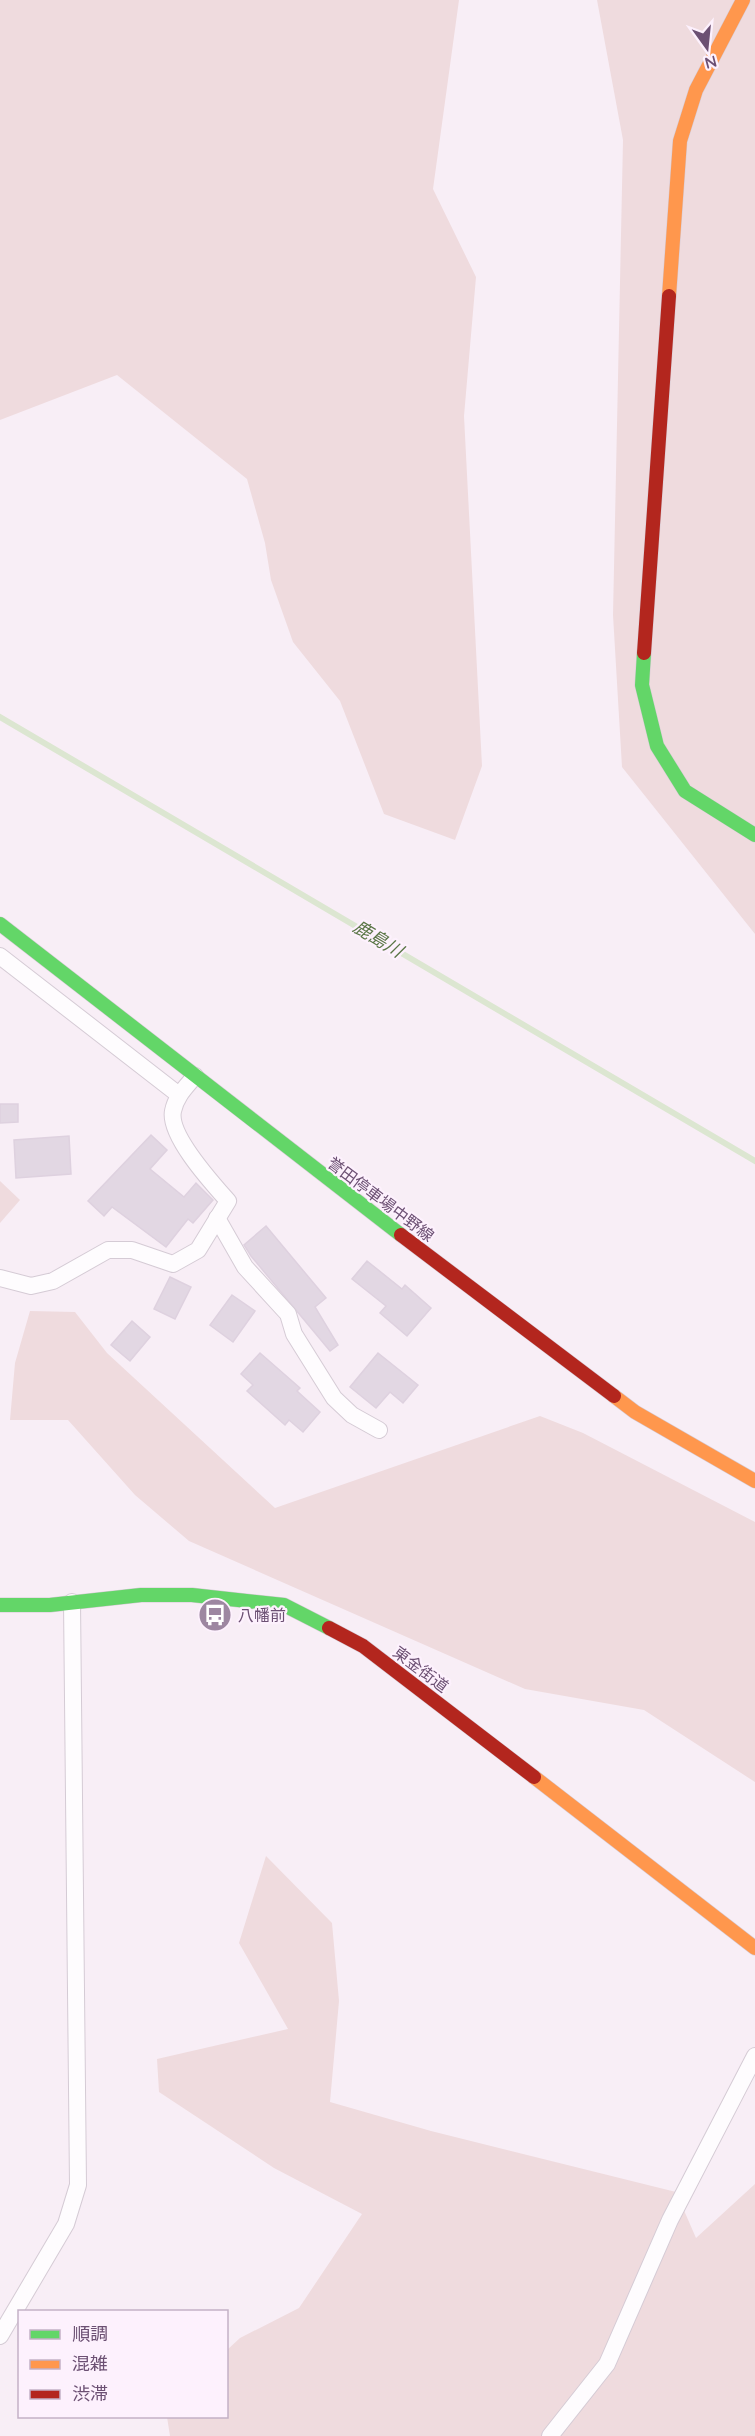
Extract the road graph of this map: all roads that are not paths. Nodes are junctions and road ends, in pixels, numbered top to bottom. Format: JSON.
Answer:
{"nodes":[{"id":1,"x":743,"y":0,"type":"edge"},
{"id":2,"x":755,"y":836,"type":"edge"},
{"id":3,"x":0,"y":924,"type":"edge"},
{"id":4,"x":0,"y":956,"type":"edge"},
{"id":5,"x":195,"y":1076,"type":"junction"},
{"id":6,"x":179,"y":1095,"type":"junction"},
{"id":7,"x":218,"y":1218,"type":"junction"},
{"id":8,"x":0,"y":1278,"type":"edge"},
{"id":9,"x":379,"y":1430,"type":"dead end"},
{"id":10,"x":755,"y":1481,"type":"edge"},
{"id":11,"x":72,"y":1602,"type":"junction"},
{"id":12,"x":0,"y":1605,"type":"edge"},
{"id":13,"x":755,"y":1948,"type":"edge"},
{"id":14,"x":755,"y":2056,"type":"edge"},
{"id":15,"x":0,"y":2336,"type":"edge"},
{"id":16,"x":550,"y":2436,"type":"edge"}],
"edges":[{"from":1,"to":2,"type":"main road"},
{"from":3,"to":5,"type":"main road","name":"誉田停車場中野線"},
{"from":4,"to":6,"type":"street"},
{"from":5,"to":6,"type":"street"},
{"from":5,"to":10,"type":"main road","name":"誉田停車場中野線"},
{"from":6,"to":7,"type":"street"},
{"from":7,"to":8,"type":"street"},
{"from":7,"to":9,"type":"street"},
{"from":11,"to":12,"type":"main road","name":"東金街道"},
{"from":11,"to":13,"type":"main road","name":"東金街道"},
{"from":11,"to":15,"type":"street"},
{"from":14,"to":16,"type":"street"}]}
